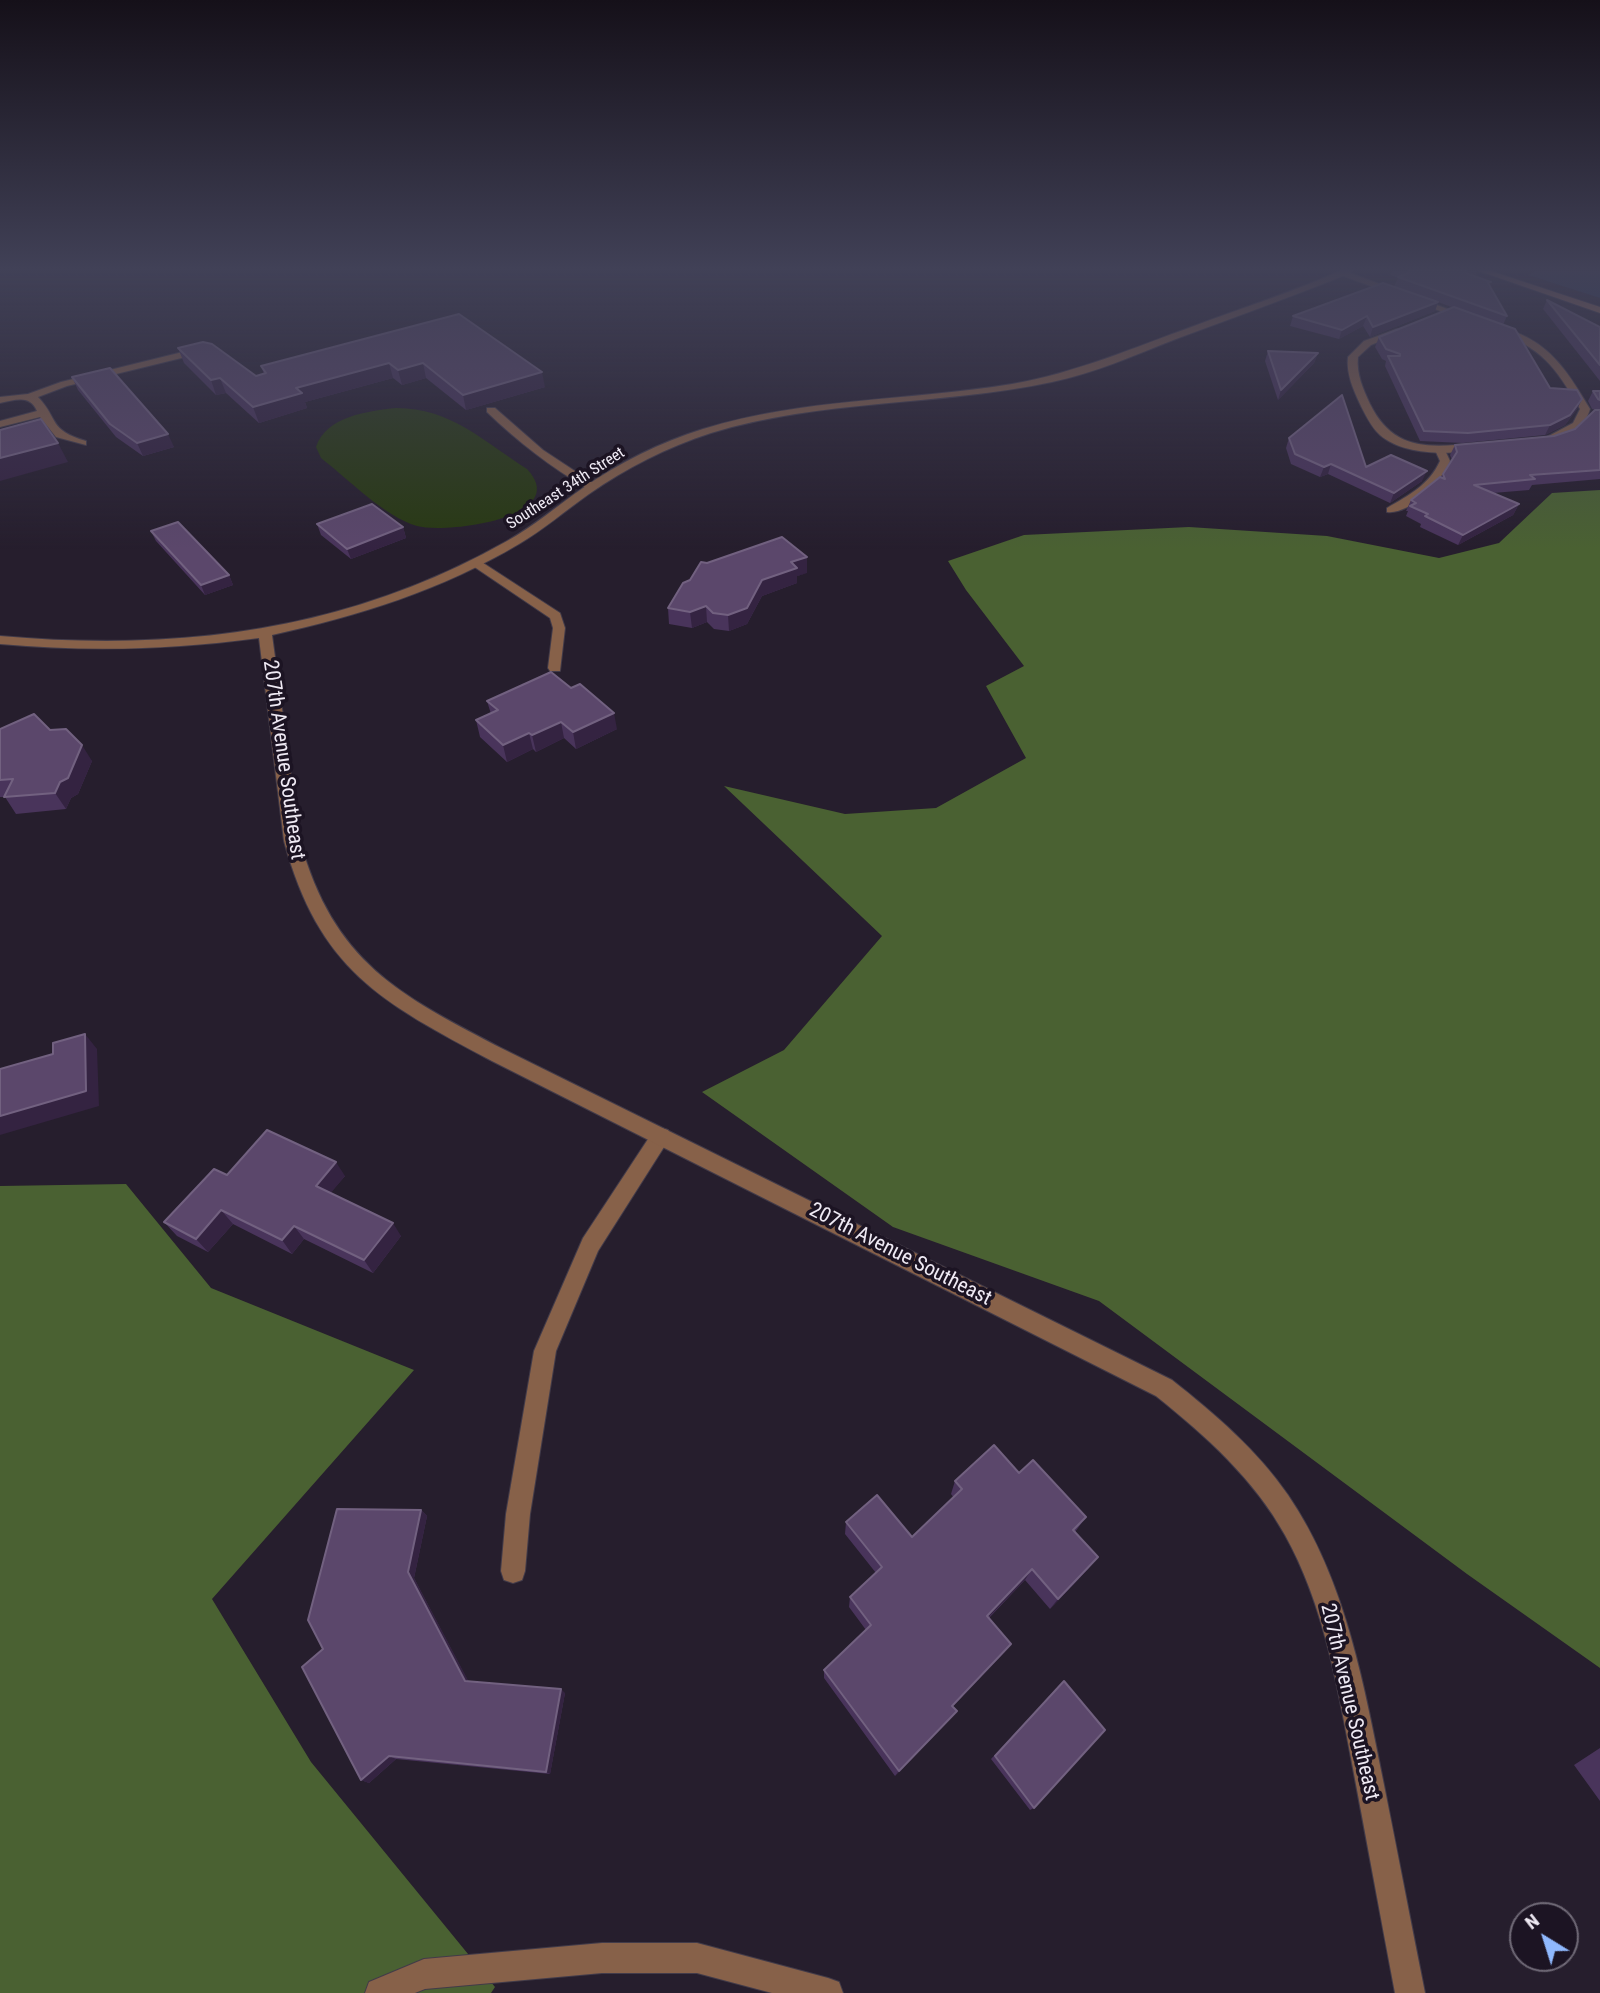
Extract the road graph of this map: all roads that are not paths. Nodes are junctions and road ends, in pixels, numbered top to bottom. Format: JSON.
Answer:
{"nodes":[{"id":1,"x":146,"y":364,"type":"edge"},
{"id":2,"x":1095,"y":364,"type":"edge"},
{"id":3,"x":1352,"y":364,"type":"edge"},
{"id":4,"x":1558,"y":364,"type":"edge"},
{"id":5,"x":31,"y":396,"type":"junction"},
{"id":6,"x":0,"y":400,"type":"edge"},
{"id":7,"x":491,"y":410,"type":"edge"},
{"id":8,"x":43,"y":413,"type":"junction"},
{"id":9,"x":0,"y":424,"type":"edge"},
{"id":10,"x":1540,"y":442,"type":"edge"},
{"id":11,"x":82,"y":443,"type":"dead end"},
{"id":12,"x":1492,"y":446,"type":"edge"},
{"id":13,"x":1440,"y":450,"type":"junction"},
{"id":14,"x":592,"y":487,"type":"junction"},
{"id":15,"x":1391,"y":510,"type":"edge"},
{"id":16,"x":477,"y":563,"type":"junction"},
{"id":17,"x":265,"y":632,"type":"junction"},
{"id":18,"x":0,"y":640,"type":"edge"},
{"id":19,"x":555,"y":668,"type":"dead end"},
{"id":20,"x":661,"y":1136,"type":"junction"},
{"id":21,"x":513,"y":1571,"type":"dead end"},
{"id":22,"x":380,"y":1993,"type":"edge"},
{"id":23,"x":828,"y":1993,"type":"edge"},
{"id":24,"x":1410,"y":1993,"type":"edge"}],
"edges":[{"from":1,"to":5,"type":"street"},
{"from":2,"to":14,"type":"street","name":"Southeast 34th Street"},
{"from":3,"to":13,"type":"street"},
{"from":4,"to":10,"type":"street"},
{"from":5,"to":6,"type":"street"},
{"from":5,"to":8,"type":"street"},
{"from":7,"to":14,"type":"street"},
{"from":8,"to":9,"type":"street"},
{"from":8,"to":11,"type":"street"},
{"from":12,"to":13,"type":"street"},
{"from":13,"to":15,"type":"street"},
{"from":14,"to":16,"type":"street","name":"Southeast 34th Street"},
{"from":16,"to":17,"type":"street","name":"Southeast 34th Street"},
{"from":16,"to":19,"type":"street"},
{"from":17,"to":18,"type":"street","name":"Southeast 34th Street"},
{"from":17,"to":20,"type":"street","name":"207th Avenue Southeast"},
{"from":20,"to":21,"type":"street"},
{"from":20,"to":24,"type":"street","name":"207th Avenue Southeast"},
{"from":22,"to":23,"type":"street"}]}
